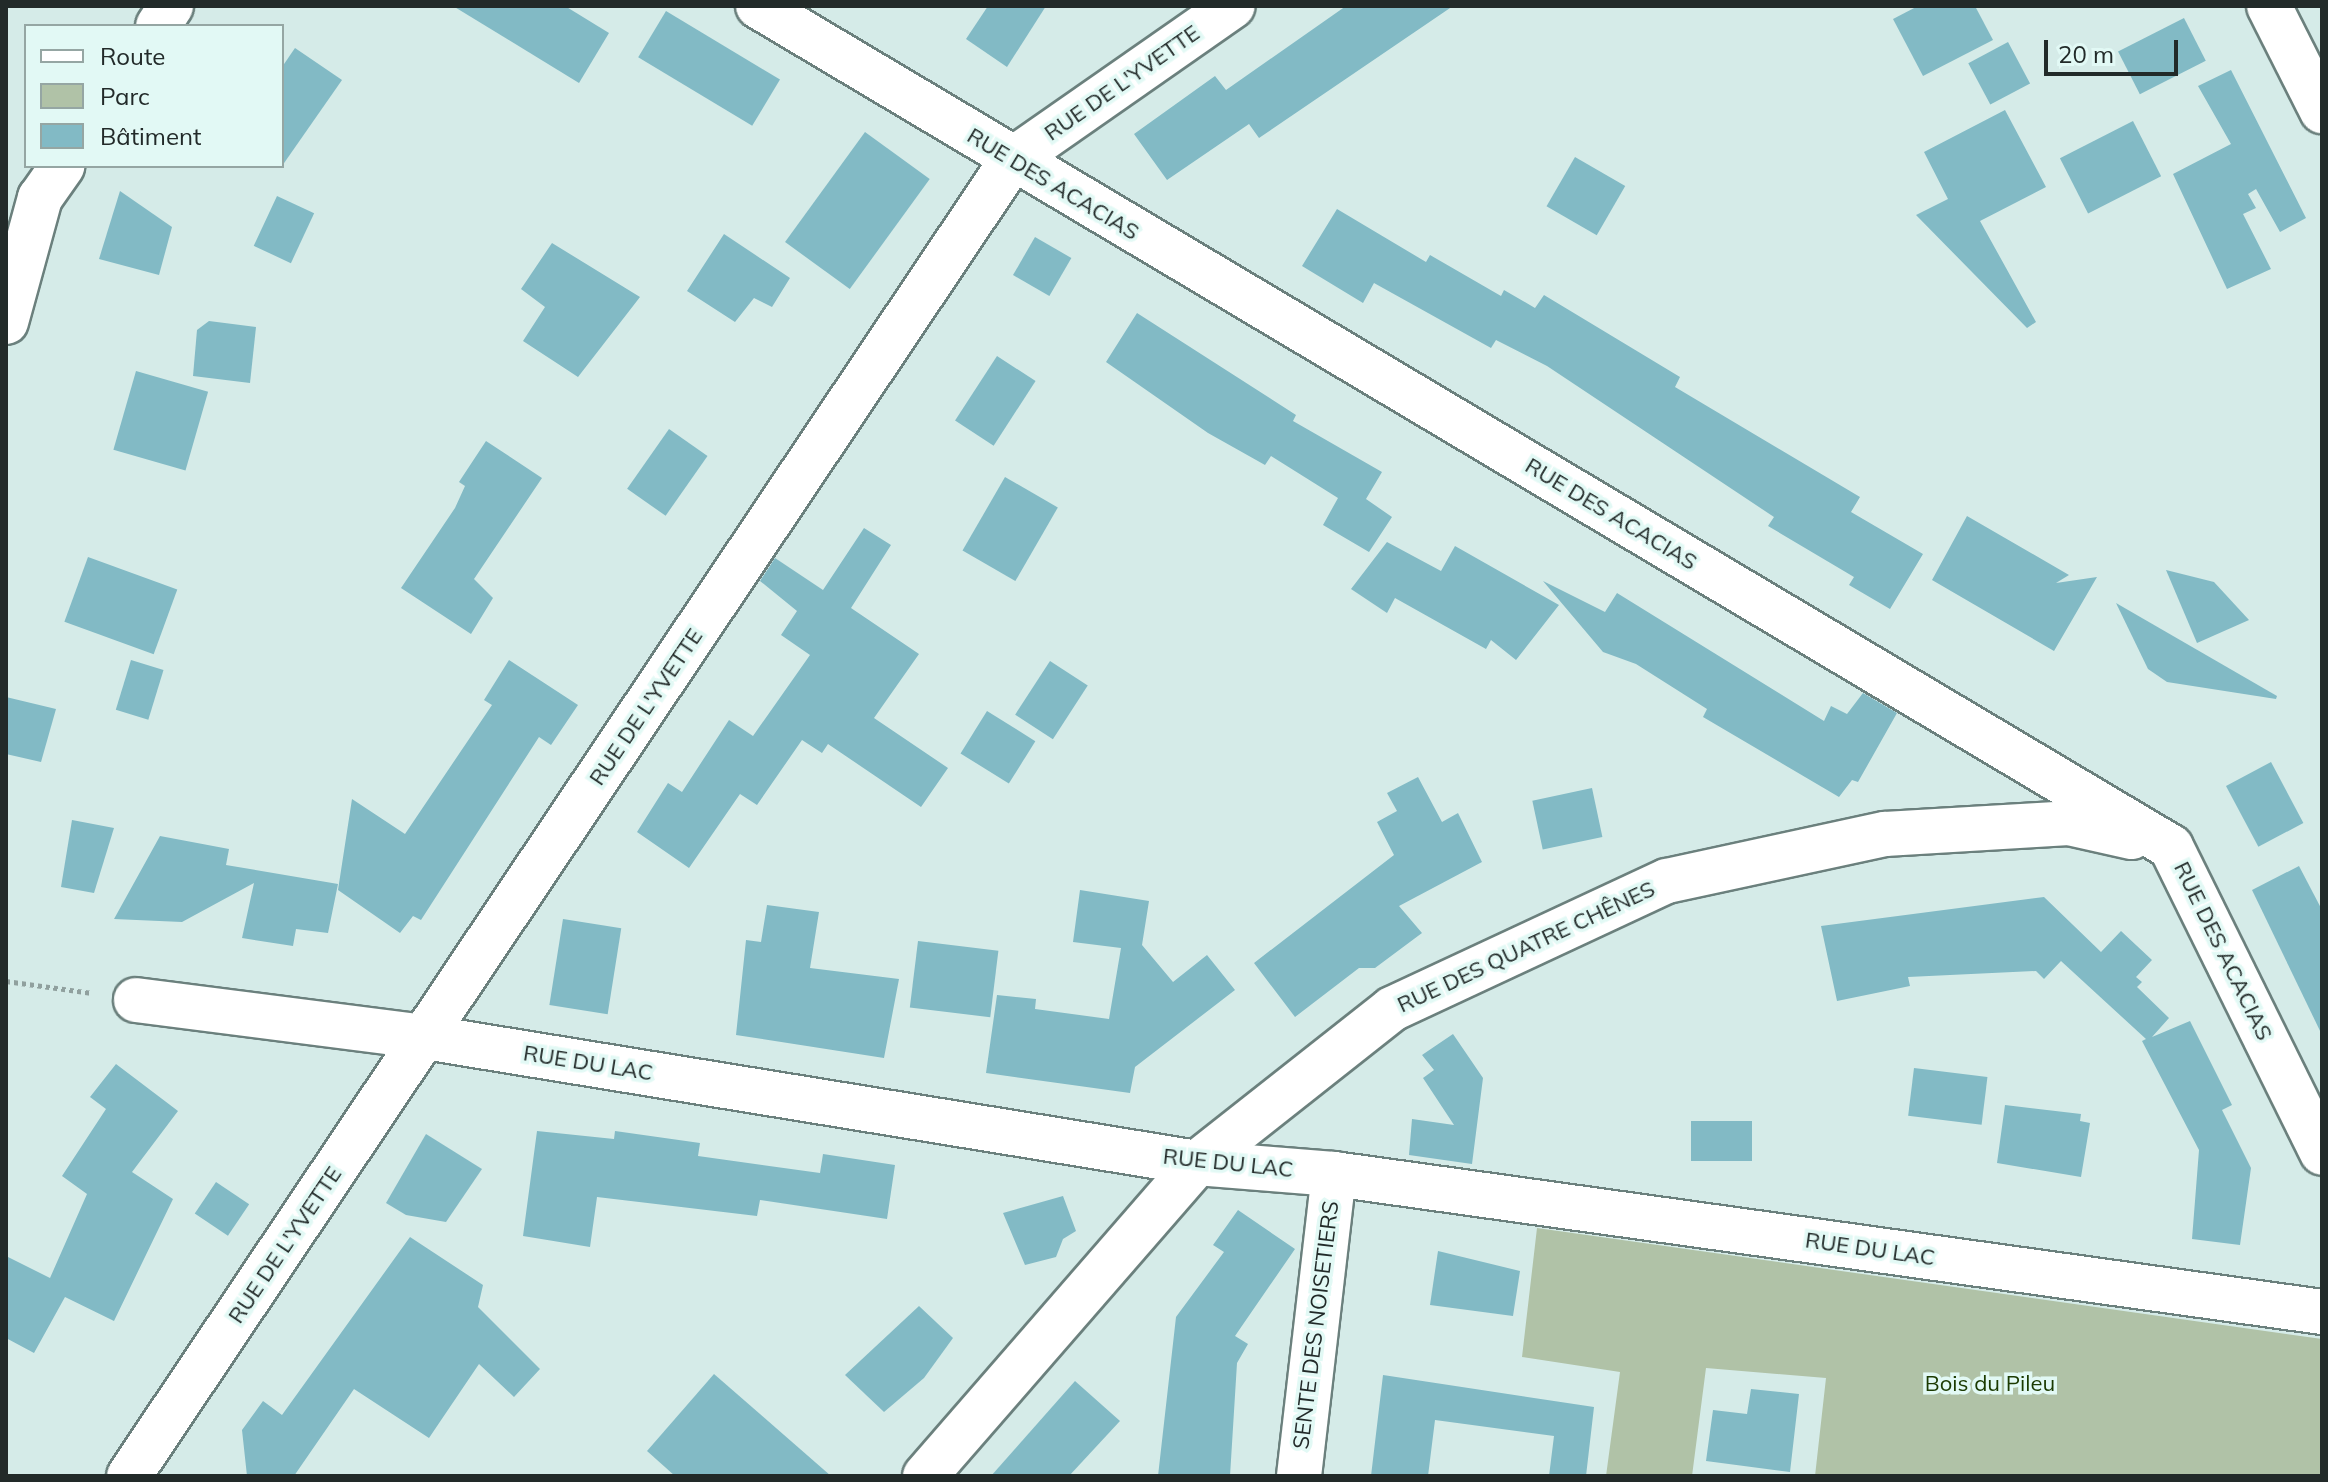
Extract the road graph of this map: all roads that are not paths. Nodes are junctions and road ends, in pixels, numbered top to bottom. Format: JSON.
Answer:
{"nodes":[{"id":1,"x":171,"y":6,"type":"edge"},
{"id":2,"x":758,"y":6,"type":"edge"},
{"id":3,"x":1233,"y":6,"type":"edge"},
{"id":4,"x":2269,"y":6,"type":"edge"},
{"id":5,"x":159,"y":24,"type":"edge"},
{"id":6,"x":2322,"y":111,"type":"edge"},
{"id":7,"x":1012,"y":160,"type":"junction"},
{"id":8,"x":36,"y":188,"type":"edge"},
{"id":9,"x":6,"y":322,"type":"edge"},
{"id":10,"x":2171,"y":847,"type":"junction"},
{"id":11,"x":136,"y":1000,"type":"road end"},
{"id":12,"x":425,"y":1037,"type":"junction"},
{"id":13,"x":2322,"y":1153,"type":"edge"},
{"id":14,"x":1197,"y":1163,"type":"junction"},
{"id":15,"x":1334,"y":1174,"type":"junction"},
{"id":16,"x":2322,"y":1312,"type":"edge"},
{"id":17,"x":129,"y":1476,"type":"edge"},
{"id":18,"x":925,"y":1476,"type":"edge"},
{"id":19,"x":1299,"y":1476,"type":"edge"}],
"edges":[{"from":1,"to":5,"type":"street"},
{"from":2,"to":7,"type":"street","name":"RUE DES ACACIAS"},
{"from":3,"to":7,"type":"street","name":"RUE DE L'YVETTE"},
{"from":4,"to":6,"type":"street"},
{"from":7,"to":10,"type":"street","name":"RUE DES ACACIAS"},
{"from":7,"to":12,"type":"street","name":"RUE DE L'YVETTE"},
{"from":8,"to":9,"type":"street"},
{"from":10,"to":13,"type":"street","name":"RUE DES ACACIAS"},
{"from":10,"to":14,"type":"street","name":"RUE DES QUATRE CHÊNES"},
{"from":11,"to":12,"type":"street","name":"RUE DU LAC"},
{"from":12,"to":14,"type":"street","name":"RUE DU LAC"},
{"from":12,"to":17,"type":"street","name":"RUE DE L'YVETTE"},
{"from":14,"to":15,"type":"street","name":"RUE DU LAC"},
{"from":14,"to":18,"type":"street","name":"RUE DES QUATRE CHÊNES"},
{"from":15,"to":16,"type":"street","name":"RUE DU LAC"},
{"from":15,"to":19,"type":"street","name":"SENTE DES NOISETIERS"}]}
